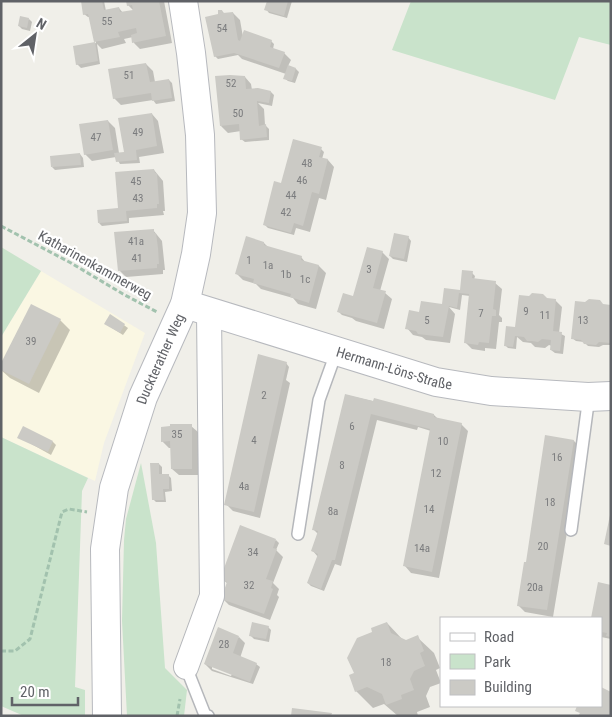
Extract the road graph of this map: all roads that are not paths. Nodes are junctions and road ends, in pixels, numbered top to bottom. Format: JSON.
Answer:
{"nodes":[{"id":1,"x":183,"y":1,"type":"edge"},
{"id":2,"x":190,"y":313,"type":"junction"},
{"id":3,"x":337,"y":350,"type":"junction"},
{"id":4,"x":600,"y":396,"type":"edge"},
{"id":5,"x":571,"y":530,"type":"dead end"},
{"id":6,"x":298,"y":534,"type":"dead end"},
{"id":7,"x":186,"y":667,"type":"joint"},
{"id":8,"x":107,"y":716,"type":"edge"},
{"id":9,"x":208,"y":716,"type":"edge"}],
"edges":[{"from":1,"to":2,"type":"street","name":"Duckterather Weg"},
{"from":2,"to":3,"type":"street","name":"Hermann-Löns-Straße"},
{"from":2,"to":7,"type":"street","name":"Duckterather Weg"},
{"from":2,"to":8,"type":"street","name":"Duckterather Weg"},
{"from":3,"to":4,"type":"street","name":"Hermann-Löns-Straße"},
{"from":3,"to":6,"type":"lane"},
{"from":4,"to":5,"type":"lane"},
{"from":7,"to":9,"type":"lane"}]}
